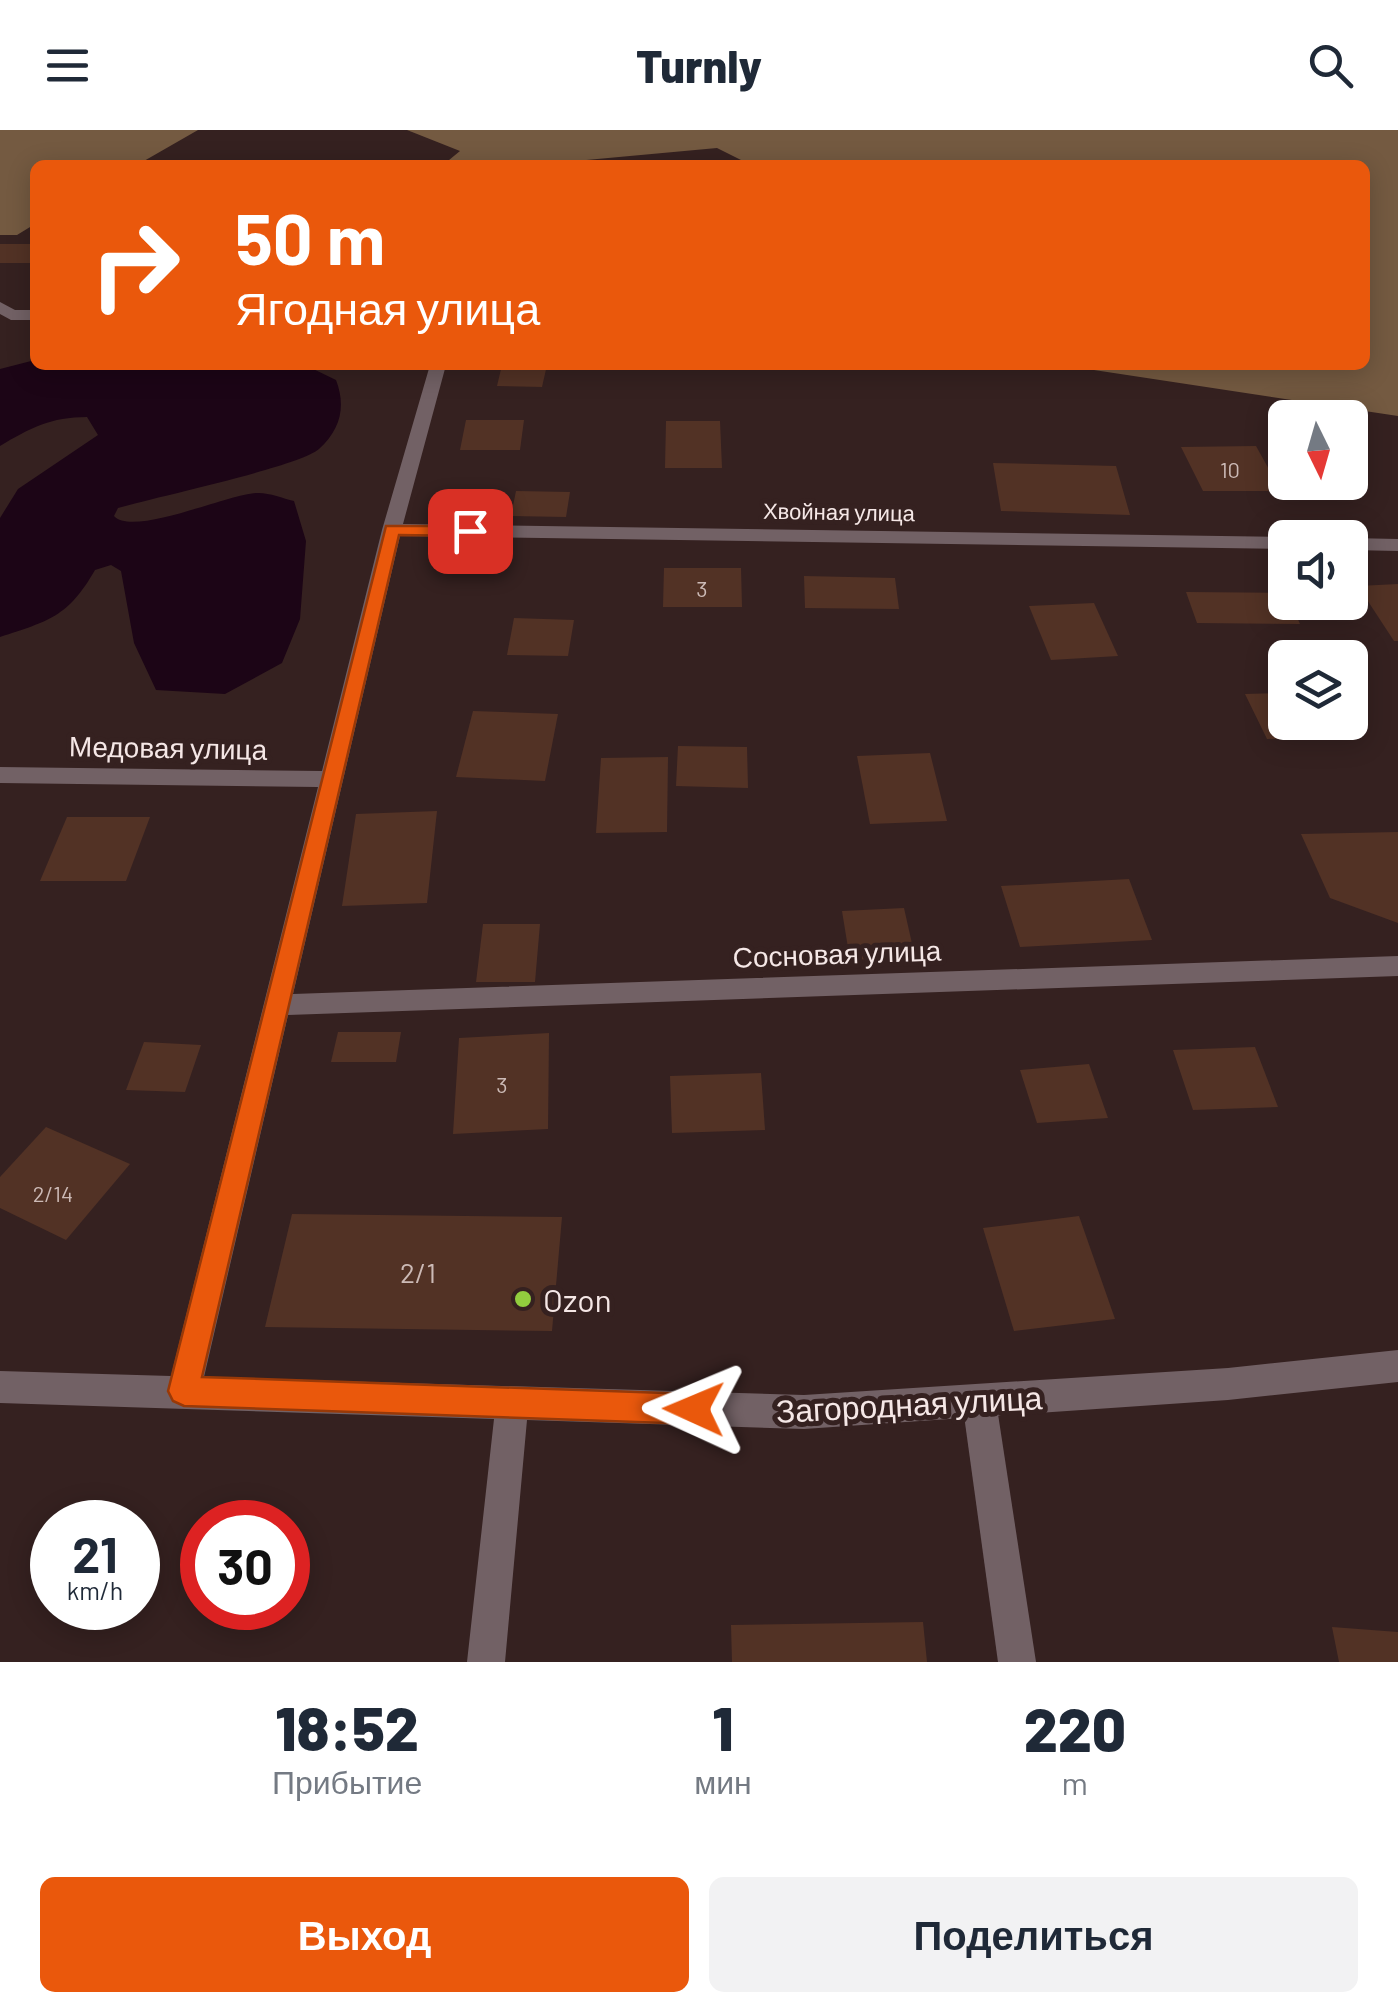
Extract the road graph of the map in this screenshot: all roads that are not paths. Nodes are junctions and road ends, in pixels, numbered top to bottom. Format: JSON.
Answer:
{"nodes":[{"id":1,"x":0,"y":307,"type":"edge"},
{"id":2,"x":30,"y":315,"type":"edge"},
{"id":3,"x":437,"y":370,"type":"edge"},
{"id":4,"x":392,"y":530,"type":"junction"},
{"id":5,"x":1268,"y":543,"type":"edge"},
{"id":6,"x":1368,"y":544,"type":"edge"},
{"id":7,"x":1398,"y":545,"type":"edge"},
{"id":8,"x":0,"y":775,"type":"edge"},
{"id":9,"x":335,"y":779,"type":"junction"},
{"id":10,"x":1398,"y":966,"type":"edge"},
{"id":11,"x":279,"y":1004,"type":"junction"},
{"id":12,"x":1398,"y":1366,"type":"edge"},
{"id":13,"x":0,"y":1387,"type":"edge"},
{"id":14,"x":184,"y":1391,"type":"junction"},
{"id":15,"x":979,"y":1401,"type":"junction"},
{"id":16,"x":512,"y":1404,"type":"junction"},
{"id":17,"x":486,"y":1662,"type":"edge"},
{"id":18,"x":1017,"y":1662,"type":"edge"}],
"edges":[{"from":1,"to":2,"type":"street"},
{"from":3,"to":4,"type":"street"},
{"from":4,"to":5,"type":"street","name":"Хвойная улица"},
{"from":4,"to":9,"type":"street"},
{"from":6,"to":7,"type":"street"},
{"from":8,"to":9,"type":"street","name":"Медовая улица"},
{"from":9,"to":11,"type":"street"},
{"from":10,"to":11,"type":"street","name":"Сосновая улица"},
{"from":11,"to":14,"type":"street"},
{"from":12,"to":15,"type":"street","name":"Загородная улица"},
{"from":13,"to":14,"type":"street","name":"Загородная улица"},
{"from":14,"to":16,"type":"street","name":"Загородная улица"},
{"from":15,"to":16,"type":"street","name":"Загородная улица"},
{"from":15,"to":18,"type":"street"},
{"from":16,"to":17,"type":"street"}]}
